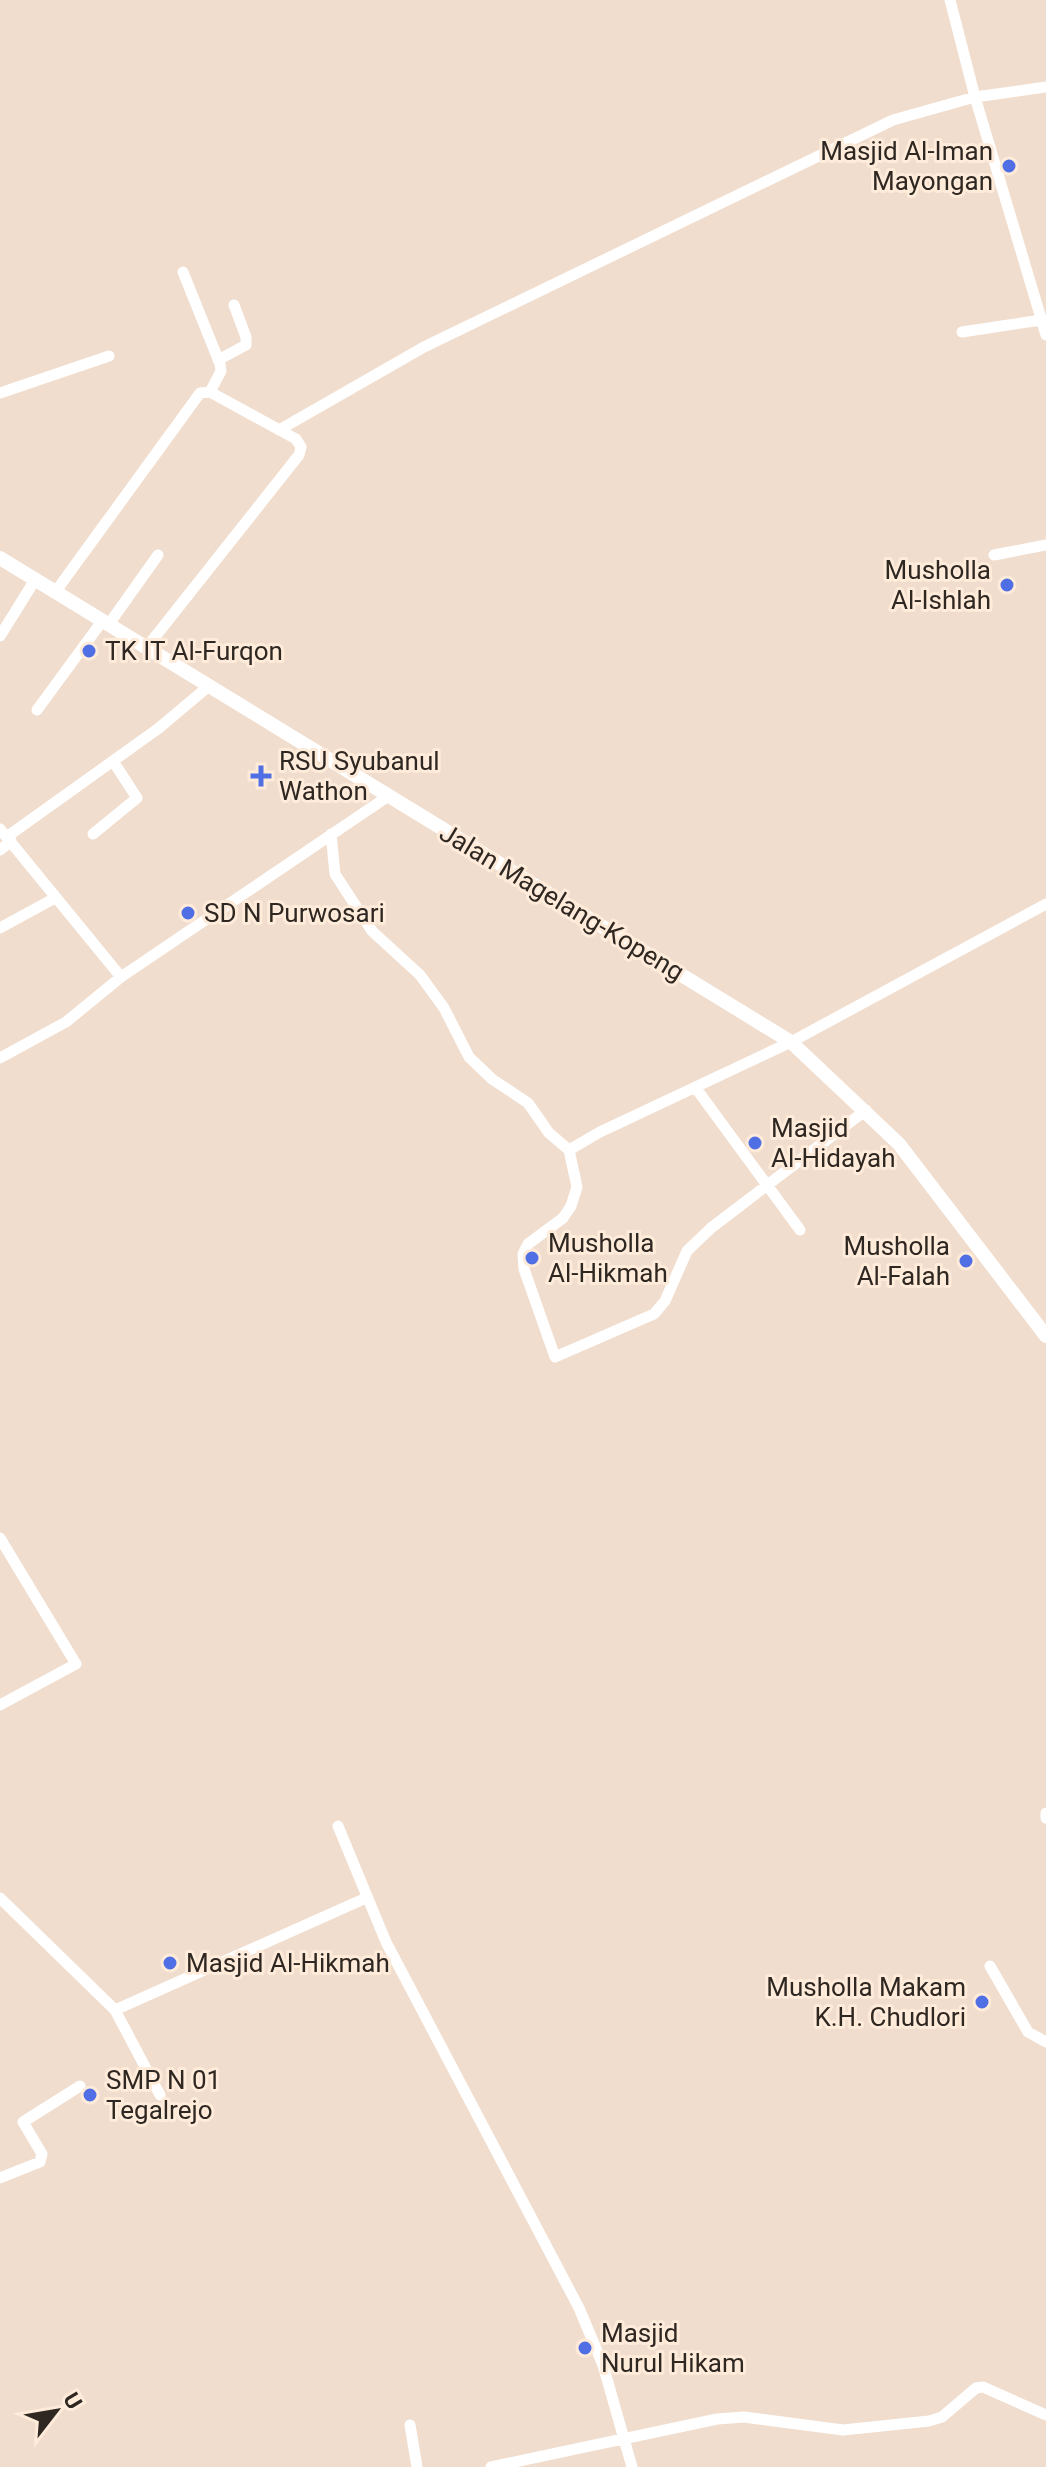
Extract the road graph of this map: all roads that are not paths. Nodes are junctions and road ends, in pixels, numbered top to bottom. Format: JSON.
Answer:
{"nodes":[{"id":1,"x":950,"y":0,"type":"edge"},
{"id":2,"x":1046,"y":87,"type":"edge"},
{"id":3,"x":975,"y":97,"type":"junction"},
{"id":4,"x":183,"y":272,"type":"dead end"},
{"id":5,"x":234,"y":305,"type":"dead end"},
{"id":6,"x":1041,"y":320,"type":"junction"},
{"id":7,"x":962,"y":332,"type":"dead end"},
{"id":8,"x":1046,"y":335,"type":"edge"},
{"id":9,"x":109,"y":356,"type":"dead end"},
{"id":10,"x":218,"y":360,"type":"junction"},
{"id":11,"x":210,"y":392,"type":"junction"},
{"id":12,"x":0,"y":393,"type":"edge"},
{"id":13,"x":279,"y":430,"type":"junction"},
{"id":14,"x":1046,"y":545,"type":"edge"},
{"id":15,"x":158,"y":555,"type":"dead end"},
{"id":16,"x":994,"y":555,"type":"dead end"},
{"id":17,"x":0,"y":558,"type":"edge"},
{"id":18,"x":35,"y":580,"type":"junction"},
{"id":19,"x":56,"y":591,"type":"junction"},
{"id":20,"x":106,"y":622,"type":"junction"},
{"id":21,"x":0,"y":636,"type":"edge"},
{"id":22,"x":147,"y":647,"type":"junction"},
{"id":23,"x":210,"y":685,"type":"junction"},
{"id":24,"x":37,"y":710,"type":"dead end"},
{"id":25,"x":113,"y":761,"type":"junction"},
{"id":26,"x":387,"y":797,"type":"junction"},
{"id":27,"x":93,"y":834,"type":"dead end"},
{"id":28,"x":331,"y":834,"type":"junction"},
{"id":29,"x":6,"y":835,"type":"edge"},
{"id":30,"x":0,"y":850,"type":"edge"},
{"id":31,"x":55,"y":898,"type":"junction"},
{"id":32,"x":1046,"y":904,"type":"edge"},
{"id":33,"x":0,"y":928,"type":"edge"},
{"id":34,"x":121,"y":977,"type":"junction"},
{"id":35,"x":791,"y":1042,"type":"junction"},
{"id":36,"x":0,"y":1058,"type":"edge"},
{"id":37,"x":695,"y":1087,"type":"junction"},
{"id":38,"x":866,"y":1110,"type":"junction"},
{"id":39,"x":569,"y":1150,"type":"junction"},
{"id":40,"x":766,"y":1186,"type":"junction"},
{"id":41,"x":800,"y":1230,"type":"dead end"},
{"id":42,"x":1046,"y":1336,"type":"edge"},
{"id":43,"x":0,"y":1538,"type":"edge"},
{"id":44,"x":0,"y":1705,"type":"edge"},
{"id":45,"x":338,"y":1826,"type":"dead end"},
{"id":46,"x":0,"y":1898,"type":"edge"},
{"id":47,"x":366,"y":1898,"type":"junction"},
{"id":48,"x":990,"y":1966,"type":"dead end"},
{"id":49,"x":115,"y":2010,"type":"junction"},
{"id":50,"x":1046,"y":2042,"type":"edge"},
{"id":51,"x":80,"y":2086,"type":"dead end"},
{"id":52,"x":160,"y":2095,"type":"dead end"},
{"id":53,"x":0,"y":2178,"type":"edge"},
{"id":54,"x":1046,"y":2415,"type":"edge"},
{"id":55,"x":410,"y":2425,"type":"dead end"},
{"id":56,"x":624,"y":2439,"type":"junction"},
{"id":57,"x":417,"y":2467,"type":"edge"},
{"id":58,"x":491,"y":2467,"type":"edge"},
{"id":59,"x":632,"y":2467,"type":"edge"}],
"edges":[{"from":1,"to":3,"type":"street"},
{"from":2,"to":3,"type":"street"},
{"from":3,"to":6,"type":"street"},
{"from":3,"to":13,"type":"street"},
{"from":4,"to":10,"type":"street"},
{"from":5,"to":10,"type":"street"},
{"from":6,"to":7,"type":"street"},
{"from":6,"to":8,"type":"street"},
{"from":9,"to":12,"type":"street"},
{"from":10,"to":11,"type":"street"},
{"from":11,"to":13,"type":"street"},
{"from":11,"to":19,"type":"street"},
{"from":13,"to":22,"type":"street"},
{"from":14,"to":16,"type":"street"},
{"from":15,"to":20,"type":"street"},
{"from":17,"to":18,"type":"main road","name":"Jalan Magelang-Kopeng"},
{"from":18,"to":19,"type":"main road","name":"Jalan Magelang-Kopeng"},
{"from":18,"to":21,"type":"street"},
{"from":19,"to":20,"type":"main road","name":"Jalan Magelang-Kopeng"},
{"from":20,"to":22,"type":"main road","name":"Jalan Magelang-Kopeng"},
{"from":20,"to":24,"type":"street"},
{"from":22,"to":23,"type":"main road","name":"Jalan Magelang-Kopeng"},
{"from":23,"to":25,"type":"street"},
{"from":23,"to":26,"type":"main road","name":"Jalan Magelang-Kopeng"},
{"from":25,"to":27,"type":"street"},
{"from":25,"to":29,"type":"street"},
{"from":26,"to":28,"type":"street"},
{"from":26,"to":35,"type":"main road","name":"Jalan Magelang-Kopeng"},
{"from":28,"to":34,"type":"street"},
{"from":28,"to":39,"type":"street"},
{"from":29,"to":30,"type":"street"},
{"from":29,"to":31,"type":"street"},
{"from":31,"to":33,"type":"street"},
{"from":31,"to":34,"type":"street"},
{"from":32,"to":35,"type":"street"},
{"from":34,"to":36,"type":"street"},
{"from":35,"to":37,"type":"street"},
{"from":35,"to":38,"type":"main road","name":"Jalan Magelang-Kopeng"},
{"from":37,"to":39,"type":"street"},
{"from":37,"to":40,"type":"street"},
{"from":38,"to":40,"type":"street"},
{"from":38,"to":42,"type":"main road","name":"Jalan Magelang-Kopeng"},
{"from":39,"to":40,"type":"street"},
{"from":40,"to":41,"type":"street"},
{"from":43,"to":44,"type":"street"},
{"from":45,"to":47,"type":"street"},
{"from":46,"to":49,"type":"street"},
{"from":47,"to":49,"type":"street"},
{"from":47,"to":56,"type":"street"},
{"from":48,"to":50,"type":"street"},
{"from":49,"to":52,"type":"street"},
{"from":51,"to":53,"type":"street"},
{"from":54,"to":56,"type":"street"},
{"from":55,"to":57,"type":"street"},
{"from":56,"to":58,"type":"street"},
{"from":56,"to":59,"type":"street"}]}
